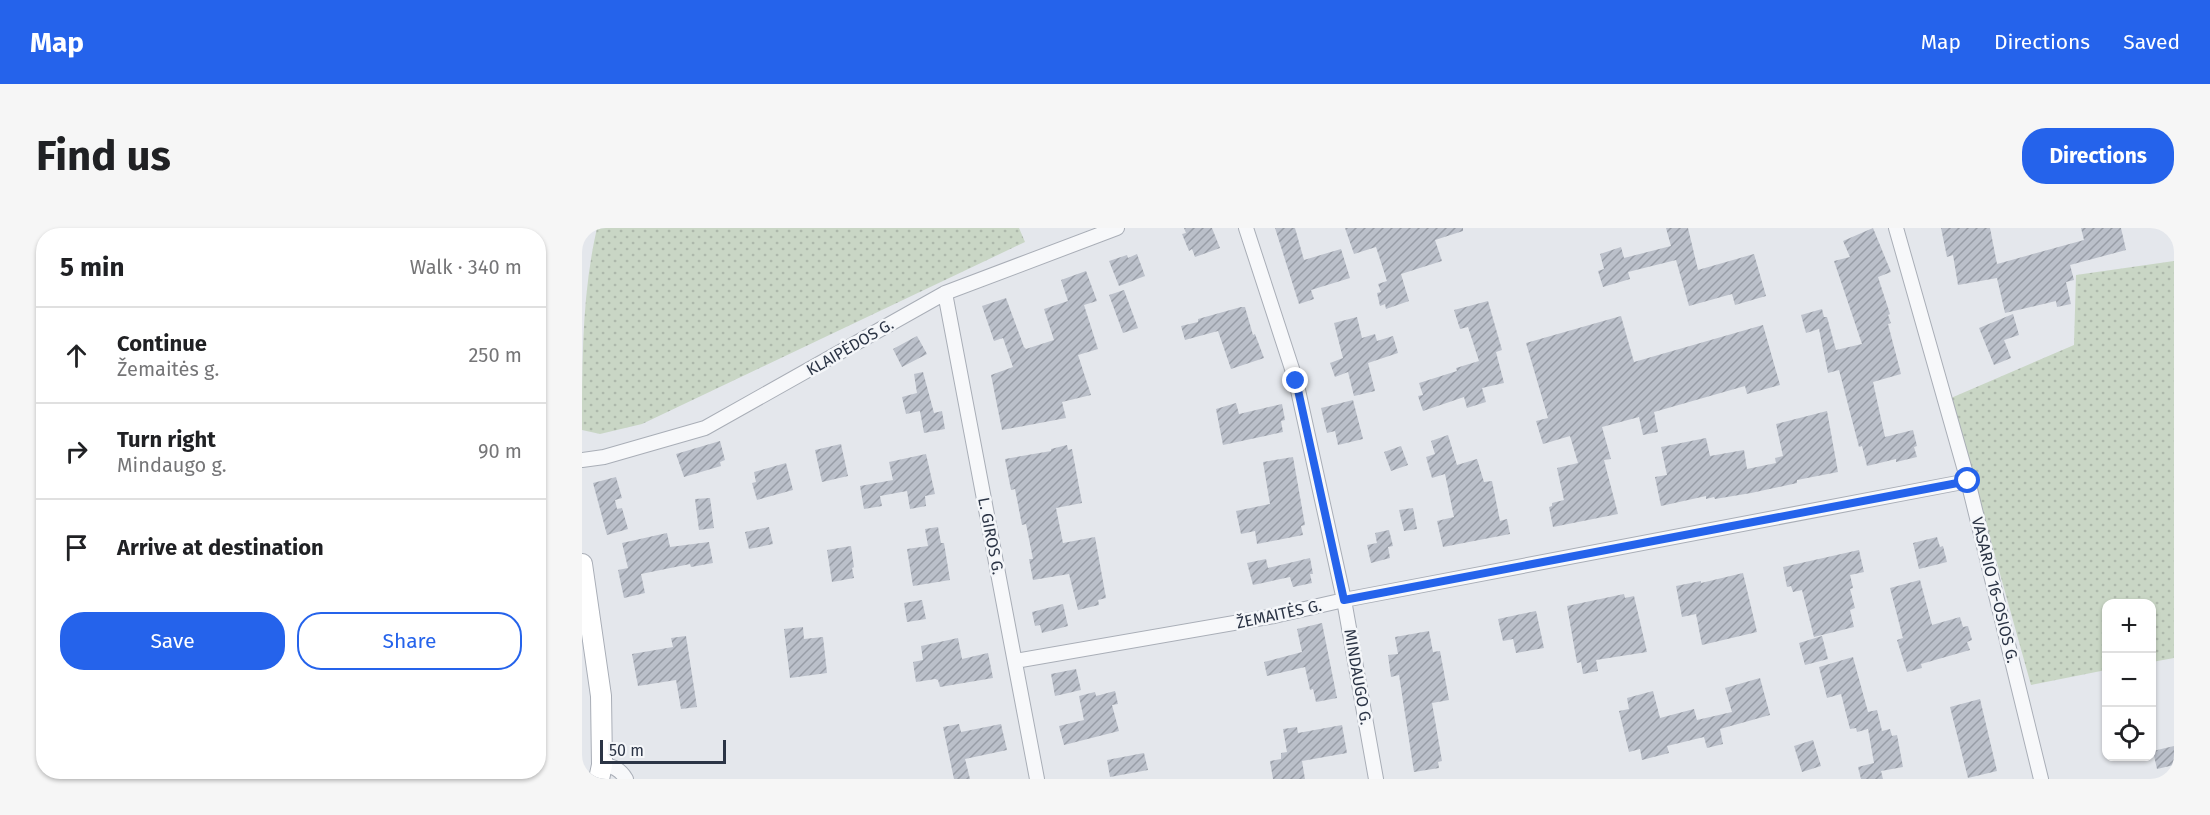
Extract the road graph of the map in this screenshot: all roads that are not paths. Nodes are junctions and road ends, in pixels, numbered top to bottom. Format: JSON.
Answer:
{"nodes":[{"id":1,"x":1117,"y":228,"type":"edge"},
{"id":2,"x":1246,"y":228,"type":"edge"},
{"id":3,"x":1896,"y":228,"type":"edge"},
{"id":4,"x":945,"y":293,"type":"junction"},
{"id":5,"x":582,"y":460,"type":"edge"},
{"id":6,"x":1968,"y":481,"type":"junction"},
{"id":7,"x":582,"y":564,"type":"edge"},
{"id":8,"x":1344,"y":600,"type":"junction"},
{"id":9,"x":1015,"y":662,"type":"junction"},
{"id":10,"x":601,"y":772,"type":"edge"},
{"id":11,"x":626,"y":779,"type":"edge"},
{"id":12,"x":1036,"y":779,"type":"edge"},
{"id":13,"x":1376,"y":779,"type":"edge"},
{"id":14,"x":2041,"y":779,"type":"edge"}],
"edges":[{"from":1,"to":4,"type":"street","name":"KLAIPĖDOS G."},
{"from":2,"to":8,"type":"street","name":"MINDAUGO G."},
{"from":3,"to":6,"type":"street","name":"VASARIO 16-OSIOS G."},
{"from":4,"to":5,"type":"street","name":"KLAIPĖDOS G."},
{"from":4,"to":9,"type":"street","name":"L. GIROS G."},
{"from":6,"to":8,"type":"street","name":"ŽEMAITĖS G."},
{"from":6,"to":14,"type":"street","name":"VASARIO 16-OSIOS G."},
{"from":7,"to":10,"type":"main road"},
{"from":8,"to":9,"type":"street","name":"ŽEMAITĖS G."},
{"from":8,"to":13,"type":"street","name":"MINDAUGO G."},
{"from":9,"to":12,"type":"street","name":"L. GIROS G."},
{"from":10,"to":11,"type":"street"}]}
